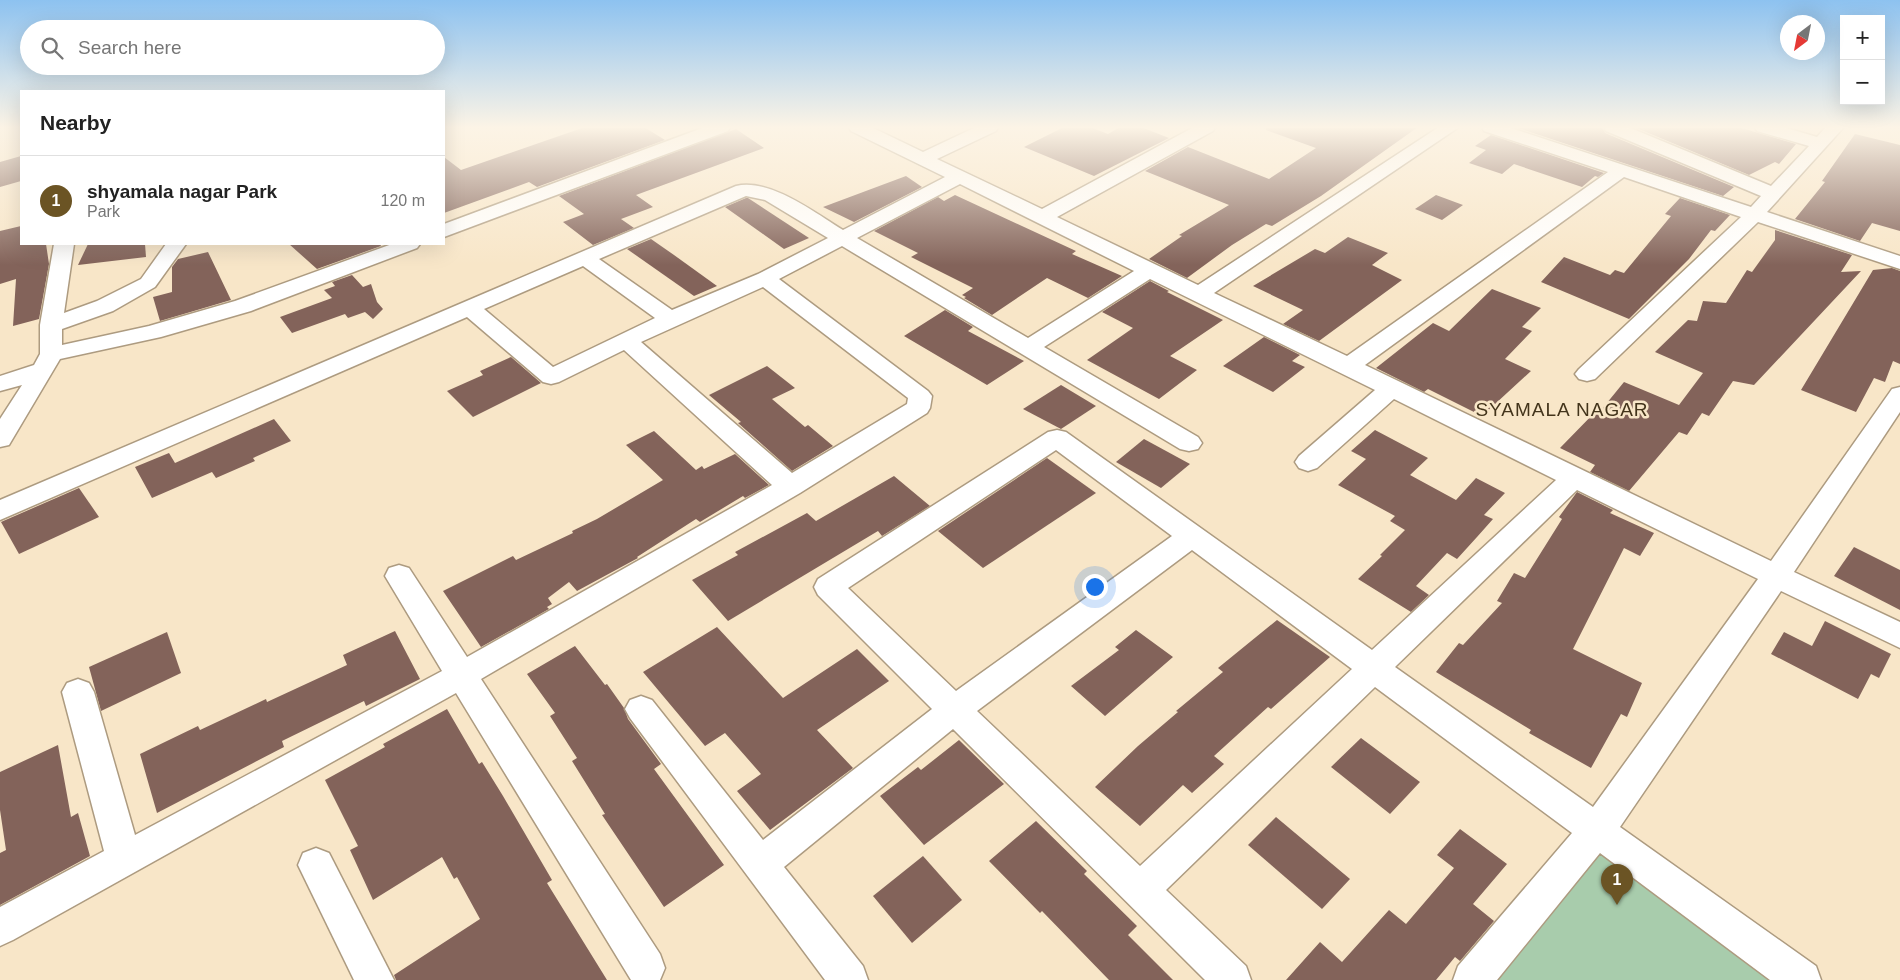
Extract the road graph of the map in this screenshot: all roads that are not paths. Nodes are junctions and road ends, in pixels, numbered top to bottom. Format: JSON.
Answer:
{"nodes":[{"id":1,"x":600,"y":173,"type":"edge"},
{"id":2,"x":951,"y":173,"type":"edge"},
{"id":3,"x":1124,"y":173,"type":"edge"},
{"id":4,"x":1382,"y":173,"type":"edge"},
{"id":5,"x":1619,"y":173,"type":"edge"},
{"id":6,"x":1626,"y":173,"type":"edge"},
{"id":7,"x":1722,"y":173,"type":"edge"},
{"id":8,"x":1793,"y":173,"type":"edge"},
{"id":9,"x":960,"y":177,"type":"junction"},
{"id":10,"x":1773,"y":194,"type":"junction"},
{"id":11,"x":1754,"y":215,"type":"junction"},
{"id":12,"x":1042,"y":218,"type":"junction"},
{"id":13,"x":445,"y":231,"type":"edge"},
{"id":14,"x":843,"y":238,"type":"junction"},
{"id":15,"x":64,"y":245,"type":"edge"},
{"id":16,"x":175,"y":245,"type":"edge"},
{"id":17,"x":407,"y":245,"type":"edge"},
{"id":18,"x":584,"y":257,"type":"junction"},
{"id":19,"x":1900,"y":263,"type":"edge"},
{"id":20,"x":1150,"y":270,"type":"junction"},
{"id":21,"x":765,"y":278,"type":"junction"},
{"id":22,"x":1198,"y":294,"type":"junction"},
{"id":23,"x":469,"y":307,"type":"junction"},
{"id":24,"x":670,"y":319,"type":"junction"},
{"id":25,"x":51,"y":324,"type":"junction"},
{"id":26,"x":626,"y":340,"type":"junction"},
{"id":27,"x":1028,"y":348,"type":"junction"},
{"id":28,"x":47,"y":362,"type":"junction"},
{"id":29,"x":1347,"y":367,"type":"junction"},
{"id":30,"x":1587,"y":374,"type":"dead end"},
{"id":31,"x":0,"y":384,"type":"edge"},
{"id":32,"x":1392,"y":388,"type":"junction"},
{"id":33,"x":1900,"y":394,"type":"edge"},
{"id":34,"x":0,"y":439,"type":"edge"},
{"id":35,"x":1189,"y":443,"type":"dead end"},
{"id":36,"x":1308,"y":462,"type":"dead end"},
{"id":37,"x":1574,"y":478,"type":"junction"},
{"id":38,"x":791,"y":487,"type":"junction"},
{"id":39,"x":0,"y":511,"type":"edge"},
{"id":40,"x":1192,"y":536,"type":"junction"},
{"id":41,"x":399,"y":576,"type":"dead end"},
{"id":42,"x":1776,"y":576,"type":"junction"},
{"id":43,"x":1900,"y":636,"type":"edge"},
{"id":44,"x":1374,"y":668,"type":"junction"},
{"id":45,"x":461,"y":675,"type":"junction"},
{"id":46,"x":78,"y":692,"type":"dead end"},
{"id":47,"x":641,"y":709,"type":"dead end"},
{"id":48,"x":955,"y":709,"type":"junction"},
{"id":49,"x":1597,"y":830,"type":"junction"},
{"id":50,"x":124,"y":859,"type":"junction"},
{"id":51,"x":760,"y":864,"type":"junction"},
{"id":52,"x":316,"y":865,"type":"dead end"},
{"id":53,"x":1140,"y":890,"type":"junction"},
{"id":54,"x":0,"y":927,"type":"edge"},
{"id":55,"x":646,"y":968,"type":"dead end"},
{"id":56,"x":375,"y":980,"type":"edge"},
{"id":57,"x":849,"y":980,"type":"edge"},
{"id":58,"x":1232,"y":980,"type":"edge"},
{"id":59,"x":1472,"y":980,"type":"edge"},
{"id":60,"x":1802,"y":980,"type":"edge"}],
"edges":[{"from":1,"to":13,"type":"street"},
{"from":2,"to":9,"type":"street"},
{"from":3,"to":12,"type":"street"},
{"from":4,"to":22,"type":"street"},
{"from":5,"to":29,"type":"street"},
{"from":6,"to":11,"type":"street"},
{"from":7,"to":10,"type":"street"},
{"from":8,"to":10,"type":"street"},
{"from":9,"to":12,"type":"street"},
{"from":9,"to":14,"type":"street"},
{"from":10,"to":11,"type":"street"},
{"from":11,"to":19,"type":"street"},
{"from":11,"to":30,"type":"street"},
{"from":12,"to":20,"type":"street"},
{"from":14,"to":18,"type":"street"},
{"from":14,"to":21,"type":"street"},
{"from":14,"to":27,"type":"street"},
{"from":15,"to":25,"type":"street"},
{"from":16,"to":25,"type":"street"},
{"from":17,"to":28,"type":"street"},
{"from":18,"to":23,"type":"street"},
{"from":18,"to":24,"type":"street"},
{"from":20,"to":22,"type":"street"},
{"from":20,"to":27,"type":"street"},
{"from":21,"to":24,"type":"street"},
{"from":21,"to":38,"type":"street"},
{"from":22,"to":29,"type":"street"},
{"from":23,"to":26,"type":"street"},
{"from":23,"to":39,"type":"street"},
{"from":24,"to":26,"type":"street"},
{"from":25,"to":28,"type":"street"},
{"from":26,"to":38,"type":"street"},
{"from":27,"to":35,"type":"street"},
{"from":28,"to":31,"type":"street"},
{"from":28,"to":34,"type":"street"},
{"from":29,"to":32,"type":"street"},
{"from":32,"to":36,"type":"street"},
{"from":32,"to":37,"type":"street"},
{"from":33,"to":42,"type":"street"},
{"from":37,"to":42,"type":"street"},
{"from":37,"to":44,"type":"street"},
{"from":38,"to":45,"type":"street"},
{"from":40,"to":44,"type":"street"},
{"from":40,"to":48,"type":"street"},
{"from":40,"to":48,"type":"street"},
{"from":41,"to":45,"type":"street"},
{"from":42,"to":43,"type":"street"},
{"from":42,"to":49,"type":"street"},
{"from":44,"to":49,"type":"street"},
{"from":44,"to":53,"type":"street"},
{"from":45,"to":50,"type":"street"},
{"from":45,"to":55,"type":"street"},
{"from":46,"to":50,"type":"street"},
{"from":47,"to":51,"type":"street"},
{"from":48,"to":51,"type":"street"},
{"from":48,"to":53,"type":"street"},
{"from":49,"to":59,"type":"street"},
{"from":49,"to":60,"type":"street"},
{"from":50,"to":54,"type":"street"},
{"from":51,"to":57,"type":"street"},
{"from":52,"to":56,"type":"street"},
{"from":53,"to":58,"type":"street"}]}
